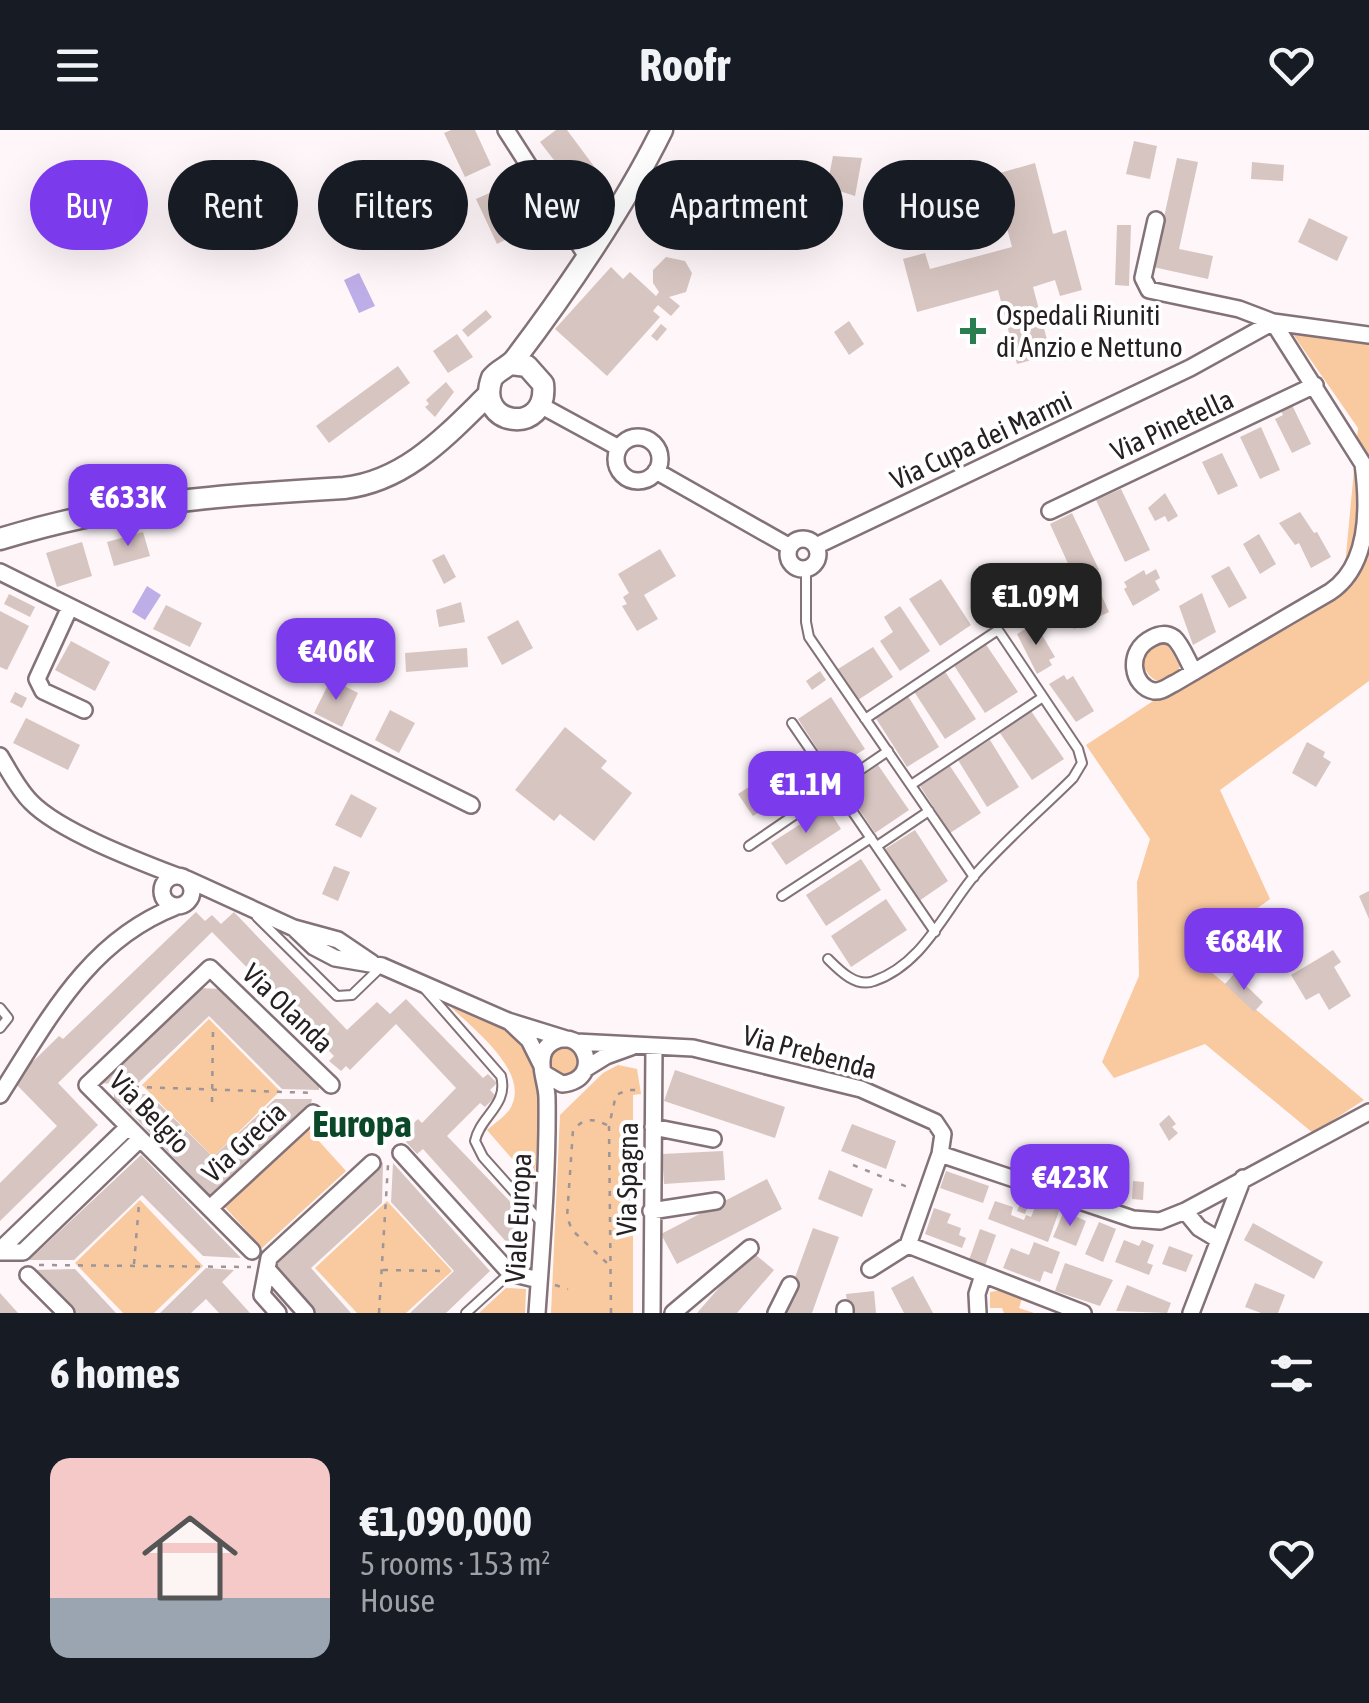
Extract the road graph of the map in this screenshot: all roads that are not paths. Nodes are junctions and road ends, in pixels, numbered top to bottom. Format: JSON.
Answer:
{"nodes":[{"id":1,"x":506,"y":130,"type":"edge"},
{"id":2,"x":662,"y":130,"type":"edge"},
{"id":3,"x":1156,"y":220,"type":"dead end"},
{"id":4,"x":586,"y":255,"type":"junction"},
{"id":5,"x":549,"y":311,"type":"junction"},
{"id":6,"x":1273,"y":322,"type":"junction"},
{"id":7,"x":1369,"y":335,"type":"edge"},
{"id":8,"x":511,"y":364,"type":"junction"},
{"id":9,"x":540,"y":377,"type":"junction"},
{"id":10,"x":1314,"y":385,"type":"junction"},
{"id":11,"x":489,"y":394,"type":"junction"},
{"id":12,"x":540,"y":406,"type":"junction"},
{"id":13,"x":511,"y":419,"type":"junction"},
{"id":14,"x":448,"y":435,"type":"junction"},
{"id":15,"x":619,"y":448,"type":"junction"},
{"id":16,"x":656,"y":471,"type":"junction"},
{"id":17,"x":1050,"y":511,"type":"dead end"},
{"id":18,"x":0,"y":539,"type":"edge"},
{"id":19,"x":790,"y":546,"type":"junction"},
{"id":20,"x":816,"y":546,"type":"junction"},
{"id":21,"x":806,"y":569,"type":"junction"},
{"id":22,"x":0,"y":572,"type":"edge"},
{"id":23,"x":70,"y":607,"type":"junction"},
{"id":24,"x":1194,"y":672,"type":"dead end"},
{"id":25,"x":1043,"y":697,"type":"junction"},
{"id":26,"x":84,"y":710,"type":"dead end"},
{"id":27,"x":865,"y":719,"type":"junction"},
{"id":28,"x":792,"y":723,"type":"dead end"},
{"id":29,"x":888,"y":752,"type":"junction"},
{"id":30,"x":0,"y":756,"type":"edge"},
{"id":31,"x":910,"y":784,"type":"junction"},
{"id":32,"x":836,"y":786,"type":"junction"},
{"id":33,"x":472,"y":805,"type":"dead end"},
{"id":34,"x":929,"y":812,"type":"junction"},
{"id":35,"x":874,"y":842,"type":"junction"},
{"id":36,"x":748,"y":846,"type":"dead end"},
{"id":37,"x":143,"y":864,"type":"junction"},
{"id":38,"x":974,"y":876,"type":"junction"},
{"id":39,"x":182,"y":878,"type":"junction"},
{"id":40,"x":782,"y":896,"type":"dead end"},
{"id":41,"x":172,"y":899,"type":"junction"},
{"id":42,"x":235,"y":900,"type":"junction"},
{"id":43,"x":935,"y":932,"type":"junction"},
{"id":44,"x":828,"y":959,"type":"dead end"},
{"id":45,"x":377,"y":964,"type":"junction"},
{"id":46,"x":210,"y":968,"type":"joint"},
{"id":47,"x":416,"y":979,"type":"junction"},
{"id":48,"x":0,"y":1008,"type":"edge"},
{"id":49,"x":508,"y":1021,"type":"junction"},
{"id":50,"x":0,"y":1028,"type":"edge"},
{"id":51,"x":571,"y":1040,"type":"junction"},
{"id":52,"x":632,"y":1046,"type":"junction"},
{"id":53,"x":654,"y":1046,"type":"junction"},
{"id":54,"x":585,"y":1069,"type":"junction"},
{"id":55,"x":544,"y":1070,"type":"junction"},
{"id":56,"x":330,"y":1084,"type":"road end"},
{"id":57,"x":568,"y":1084,"type":"junction"},
{"id":58,"x":0,"y":1095,"type":"edge"},
{"id":59,"x":1369,"y":1112,"type":"edge"},
{"id":60,"x":313,"y":1113,"type":"dead end"},
{"id":61,"x":548,"y":1125,"type":"junction"},
{"id":62,"x":128,"y":1127,"type":"junction"},
{"id":63,"x":653,"y":1127,"type":"junction"},
{"id":64,"x":140,"y":1139,"type":"junction"},
{"id":65,"x":713,"y":1139,"type":"dead end"},
{"id":66,"x":394,"y":1154,"type":"road end"},
{"id":67,"x":940,"y":1154,"type":"junction"},
{"id":68,"x":372,"y":1162,"type":"dead end"},
{"id":69,"x":1243,"y":1178,"type":"junction"},
{"id":70,"x":716,"y":1201,"type":"dead end"},
{"id":71,"x":210,"y":1208,"type":"junction"},
{"id":72,"x":651,"y":1211,"type":"junction"},
{"id":73,"x":1185,"y":1211,"type":"junction"},
{"id":74,"x":542,"y":1222,"type":"junction"},
{"id":75,"x":1219,"y":1240,"type":"junction"},
{"id":76,"x":908,"y":1245,"type":"junction"},
{"id":77,"x":750,"y":1248,"type":"dead end"},
{"id":78,"x":0,"y":1251,"type":"edge"},
{"id":79,"x":257,"y":1262,"type":"junction"},
{"id":80,"x":870,"y":1269,"type":"dead end"},
{"id":81,"x":26,"y":1270,"type":"road end"},
{"id":82,"x":510,"y":1273,"type":"junction"},
{"id":83,"x":983,"y":1275,"type":"junction"},
{"id":84,"x":539,"y":1280,"type":"junction"},
{"id":85,"x":790,"y":1285,"type":"dead end"},
{"id":86,"x":66,"y":1313,"type":"edge"},
{"id":87,"x":278,"y":1313,"type":"edge"},
{"id":88,"x":306,"y":1313,"type":"edge"},
{"id":89,"x":466,"y":1313,"type":"edge"},
{"id":90,"x":537,"y":1313,"type":"edge"},
{"id":91,"x":652,"y":1313,"type":"edge"},
{"id":92,"x":673,"y":1313,"type":"edge"},
{"id":93,"x":776,"y":1313,"type":"edge"},
{"id":94,"x":978,"y":1313,"type":"edge"},
{"id":95,"x":1083,"y":1313,"type":"edge"},
{"id":96,"x":1190,"y":1313,"type":"edge"}],
"edges":[{"from":1,"to":4,"type":"street"},
{"from":2,"to":4,"type":"street"},
{"from":3,"to":6,"type":"street"},
{"from":4,"to":5,"type":"street"},
{"from":5,"to":8,"type":"street"},
{"from":5,"to":9,"type":"street"},
{"from":6,"to":7,"type":"street"},
{"from":6,"to":10,"type":"street"},
{"from":6,"to":20,"type":"street","name":"Via Cupa dei Marmi"},
{"from":8,"to":9,"type":"street"},
{"from":8,"to":11,"type":"street"},
{"from":9,"to":12,"type":"street"},
{"from":10,"to":17,"type":"street","name":"Via Pinetella"},
{"from":10,"to":24,"type":"street"},
{"from":11,"to":13,"type":"street"},
{"from":11,"to":14,"type":"street"},
{"from":12,"to":13,"type":"street"},
{"from":12,"to":15,"type":"street"},
{"from":13,"to":14,"type":"street"},
{"from":14,"to":18,"type":"street"},
{"from":15,"to":16,"type":"street"},
{"from":15,"to":16,"type":"street"},
{"from":16,"to":19,"type":"street"},
{"from":19,"to":20,"type":"street"},
{"from":19,"to":21,"type":"street"},
{"from":20,"to":21,"type":"street"},
{"from":21,"to":27,"type":"lane"},
{"from":22,"to":23,"type":"street"},
{"from":23,"to":26,"type":"street"},
{"from":23,"to":33,"type":"street"},
{"from":25,"to":27,"type":"lane"},
{"from":25,"to":31,"type":"lane"},
{"from":25,"to":38,"type":"lane"},
{"from":27,"to":29,"type":"lane"},
{"from":28,"to":32,"type":"lane"},
{"from":29,"to":31,"type":"lane"},
{"from":29,"to":32,"type":"lane"},
{"from":30,"to":37,"type":"street"},
{"from":31,"to":34,"type":"lane"},
{"from":32,"to":35,"type":"lane"},
{"from":32,"to":36,"type":"lane"},
{"from":34,"to":35,"type":"lane"},
{"from":34,"to":38,"type":"lane"},
{"from":35,"to":40,"type":"lane"},
{"from":35,"to":43,"type":"lane"},
{"from":37,"to":39,"type":"street"},
{"from":37,"to":41,"type":"street"},
{"from":38,"to":43,"type":"lane"},
{"from":39,"to":41,"type":"street"},
{"from":39,"to":41,"type":"street"},
{"from":39,"to":42,"type":"street"},
{"from":41,"to":42,"type":"street"},
{"from":41,"to":58,"type":"street"},
{"from":42,"to":45,"type":"street"},
{"from":42,"to":45,"type":"lane"},
{"from":43,"to":44,"type":"lane"},
{"from":45,"to":47,"type":"street"},
{"from":46,"to":56,"type":"street","name":"Via Olanda"},
{"from":46,"to":62,"type":"street","name":"Via Belgio"},
{"from":47,"to":49,"type":"street"},
{"from":47,"to":74,"type":"lane"},
{"from":48,"to":50,"type":"lane"},
{"from":49,"to":51,"type":"street"},
{"from":49,"to":55,"type":"street"},
{"from":51,"to":52,"type":"street","name":"Via Prebenda"},
{"from":51,"to":54,"type":"street"},
{"from":51,"to":55,"type":"street"},
{"from":52,"to":53,"type":"street","name":"Via Prebenda"},
{"from":52,"to":54,"type":"street","name":"Via Prebenda"},
{"from":53,"to":63,"type":"street","name":"Via Spagna"},
{"from":53,"to":67,"type":"street","name":"Via Prebenda"},
{"from":54,"to":57,"type":"street","name":"Viale Europa"},
{"from":55,"to":57,"type":"street"},
{"from":55,"to":61,"type":"street","name":"Viale Europa"},
{"from":57,"to":61,"type":"street","name":"Viale Europa"},
{"from":59,"to":69,"type":"street"},
{"from":60,"to":71,"type":"street","name":"Via Grecia"},
{"from":61,"to":74,"type":"street","name":"Viale Europa"},
{"from":62,"to":64,"type":"street","name":"Via Belgio"},
{"from":62,"to":78,"type":"street"},
{"from":63,"to":65,"type":"street"},
{"from":63,"to":72,"type":"street","name":"Via Spagna"},
{"from":64,"to":71,"type":"street","name":"Via Belgio"},
{"from":64,"to":78,"type":"street"},
{"from":66,"to":82,"type":"street"},
{"from":67,"to":73,"type":"street"},
{"from":67,"to":76,"type":"street"},
{"from":68,"to":79,"type":"street"},
{"from":69,"to":73,"type":"street"},
{"from":69,"to":75,"type":"street"},
{"from":70,"to":72,"type":"street"},
{"from":71,"to":79,"type":"street","name":"Via Belgio"},
{"from":72,"to":91,"type":"street","name":"Via Spagna"},
{"from":73,"to":75,"type":"street"},
{"from":74,"to":84,"type":"street","name":"Viale Europa"},
{"from":75,"to":96,"type":"street"},
{"from":76,"to":80,"type":"street"},
{"from":76,"to":83,"type":"street"},
{"from":77,"to":92,"type":"street"},
{"from":79,"to":87,"type":"street"},
{"from":79,"to":88,"type":"street","name":"Via Belgio"},
{"from":81,"to":86,"type":"street"},
{"from":82,"to":84,"type":"street"},
{"from":82,"to":89,"type":"lane"},
{"from":83,"to":94,"type":"street"},
{"from":83,"to":95,"type":"street"},
{"from":84,"to":90,"type":"street","name":"Viale Europa"},
{"from":85,"to":93,"type":"street"}]}
